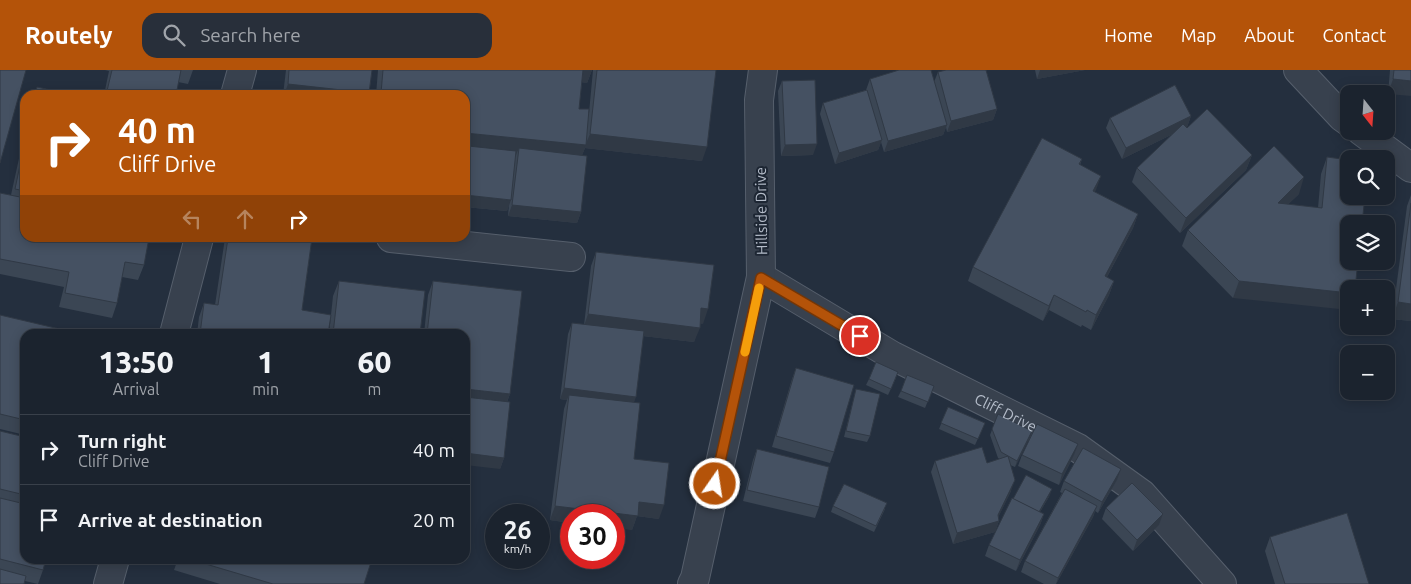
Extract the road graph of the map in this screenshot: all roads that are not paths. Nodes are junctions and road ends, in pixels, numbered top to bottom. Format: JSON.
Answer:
{"nodes":[{"id":1,"x":242,"y":70,"type":"edge"},
{"id":2,"x":763,"y":70,"type":"edge"},
{"id":3,"x":1298,"y":70,"type":"edge"},
{"id":4,"x":236,"y":90,"type":"edge"},
{"id":5,"x":1340,"y":115,"type":"edge"},
{"id":6,"x":1373,"y":140,"type":"edge"},
{"id":7,"x":1411,"y":168,"type":"edge"},
{"id":8,"x":198,"y":242,"type":"edge"},
{"id":9,"x":429,"y":242,"type":"edge"},
{"id":10,"x":571,"y":257,"type":"dead end"},
{"id":11,"x":761,"y":278,"type":"junction"},
{"id":12,"x":175,"y":329,"type":"edge"},
{"id":13,"x":114,"y":564,"type":"edge"},
{"id":14,"x":108,"y":584,"type":"edge"},
{"id":15,"x":692,"y":584,"type":"edge"},
{"id":16,"x":1222,"y":584,"type":"edge"}],
"edges":[{"from":1,"to":4,"type":"street"},
{"from":2,"to":11,"type":"street","name":"Hillside Drive"},
{"from":3,"to":5,"type":"street"},
{"from":6,"to":7,"type":"street"},
{"from":8,"to":12,"type":"street"},
{"from":9,"to":10,"type":"street"},
{"from":11,"to":15,"type":"street","name":"Hillside Drive"},
{"from":11,"to":16,"type":"street","name":"Cliff Drive"},
{"from":13,"to":14,"type":"street"}]}
